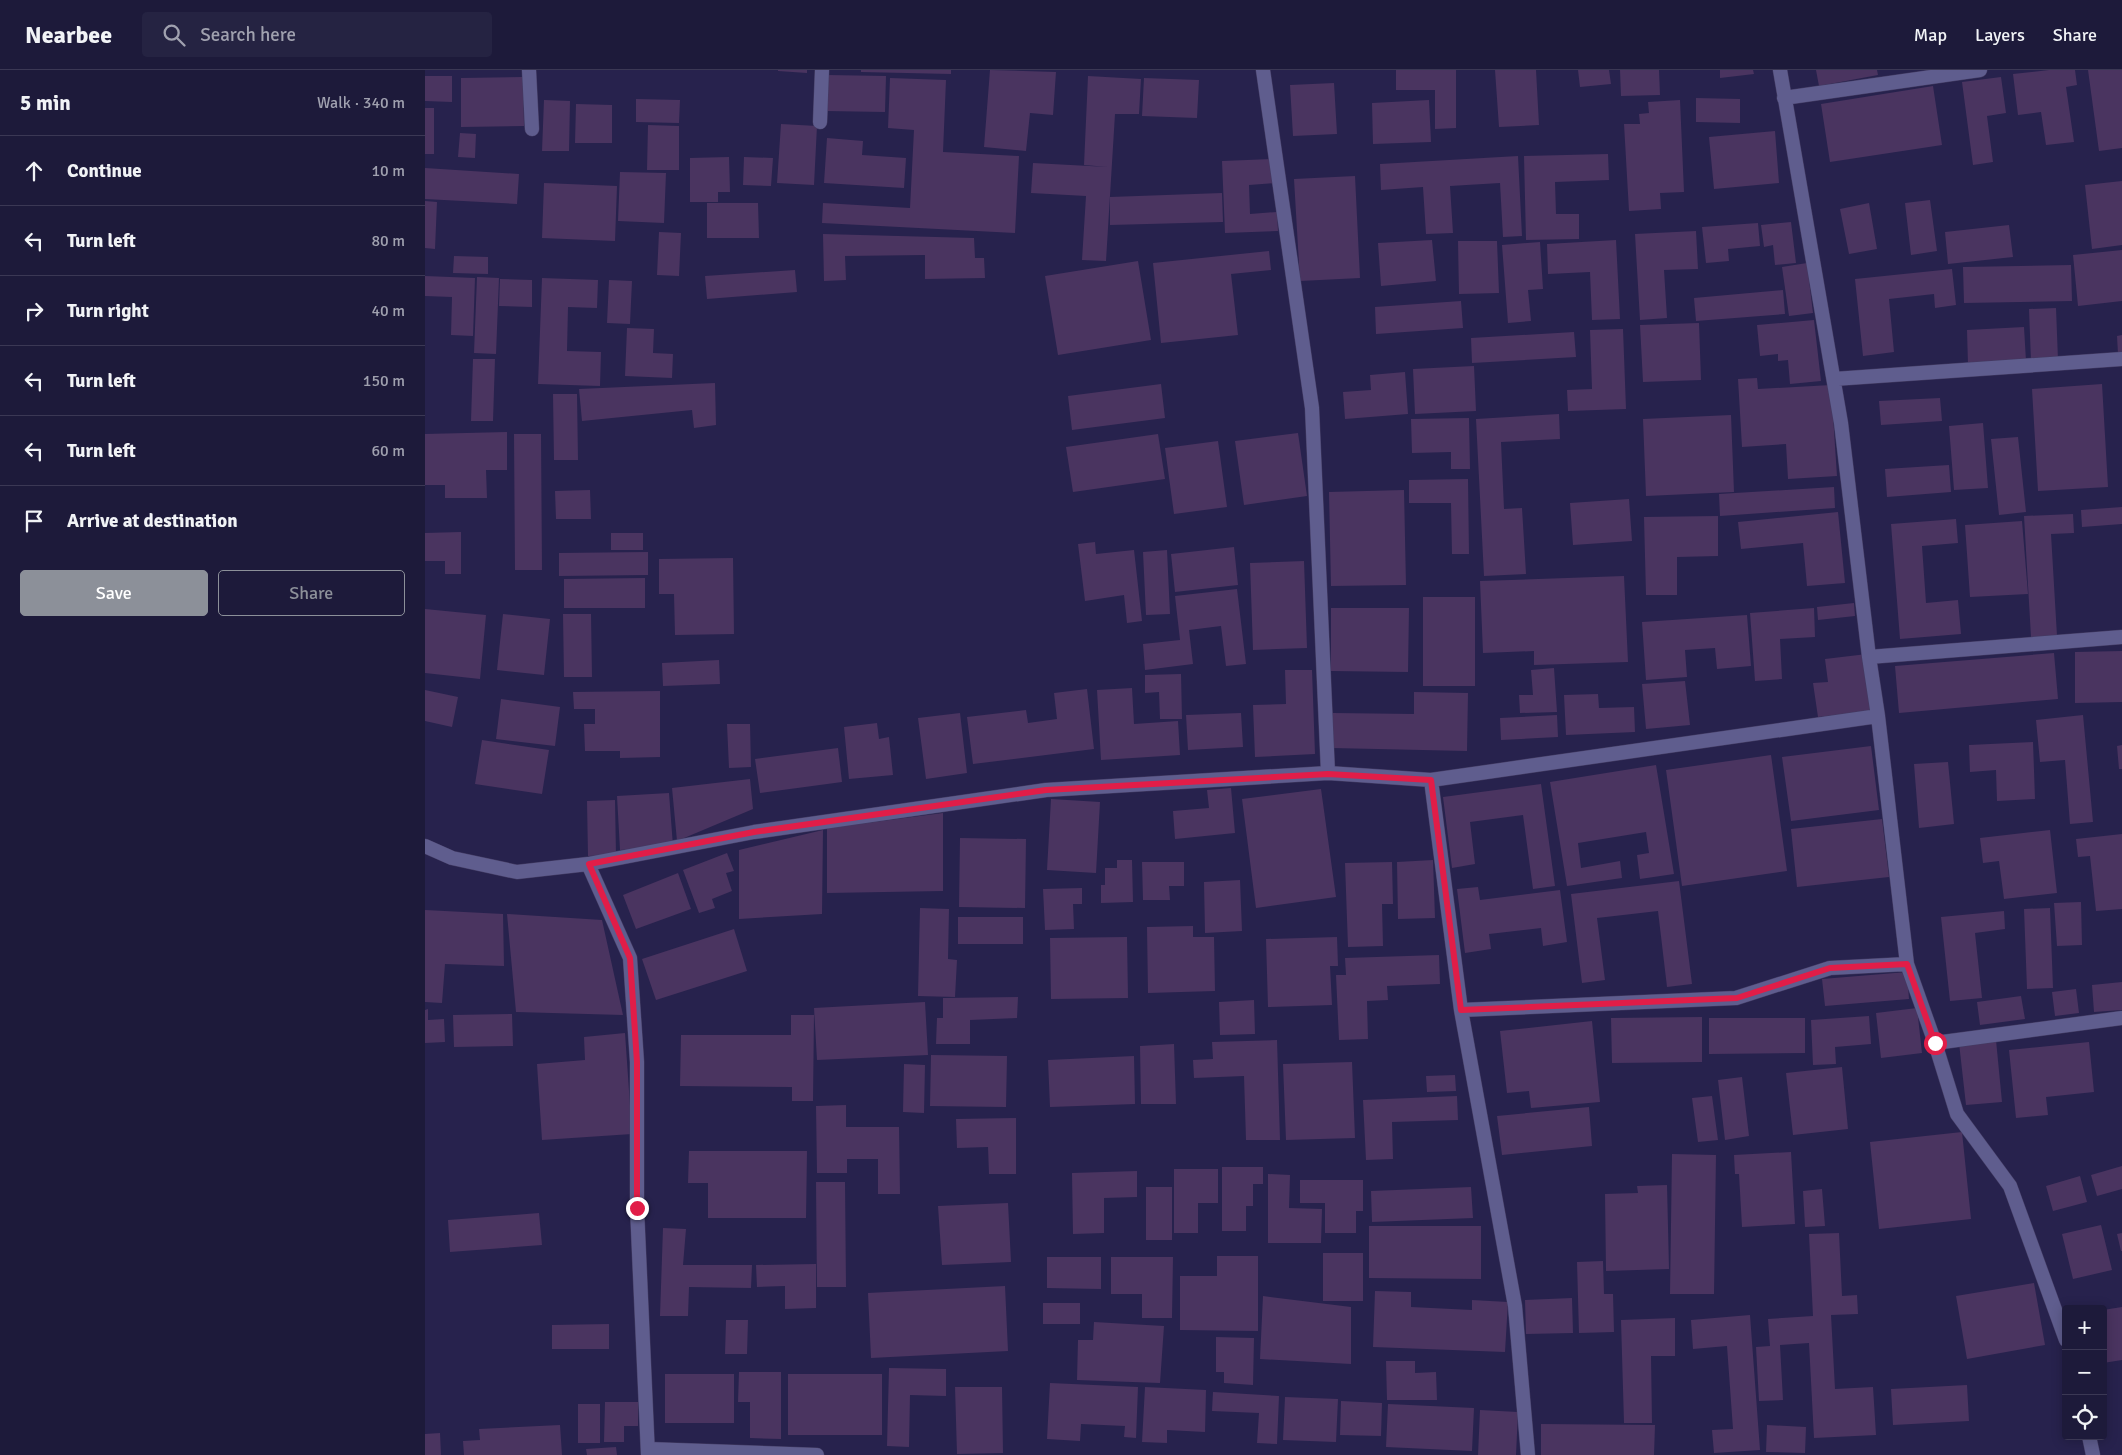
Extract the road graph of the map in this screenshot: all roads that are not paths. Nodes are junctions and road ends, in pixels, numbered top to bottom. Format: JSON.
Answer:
{"nodes":[{"id":1,"x":529,"y":70,"type":"edge"},
{"id":2,"x":821,"y":70,"type":"edge"},
{"id":3,"x":1263,"y":70,"type":"edge"},
{"id":4,"x":1780,"y":70,"type":"edge"},
{"id":5,"x":1980,"y":70,"type":"edge"},
{"id":6,"x":1785,"y":98,"type":"junction"},
{"id":7,"x":820,"y":122,"type":"dead end"},
{"id":8,"x":532,"y":129,"type":"dead end"},
{"id":9,"x":2122,"y":359,"type":"edge"},
{"id":10,"x":1834,"y":380,"type":"junction"},
{"id":11,"x":2122,"y":637,"type":"edge"},
{"id":12,"x":1869,"y":657,"type":"junction"},
{"id":13,"x":1878,"y":716,"type":"junction"},
{"id":14,"x":1328,"y":774,"type":"junction"},
{"id":15,"x":1431,"y":780,"type":"junction"},
{"id":16,"x":425,"y":846,"type":"edge"},
{"id":17,"x":589,"y":864,"type":"junction"},
{"id":18,"x":1907,"y":964,"type":"junction"},
{"id":19,"x":1461,"y":1010,"type":"junction"},
{"id":20,"x":2122,"y":1018,"type":"edge"},
{"id":21,"x":1935,"y":1043,"type":"junction"},
{"id":22,"x":2062,"y":1329,"type":"edge"},
{"id":23,"x":2090,"y":1440,"type":"edge"},
{"id":24,"x":648,"y":1452,"type":"edge"},
{"id":25,"x":817,"y":1455,"type":"edge"},
{"id":26,"x":1528,"y":1455,"type":"edge"},
{"id":27,"x":2093,"y":1455,"type":"edge"}],
"edges":[{"from":1,"to":8,"type":"street"},
{"from":2,"to":7,"type":"street"},
{"from":3,"to":14,"type":"street"},
{"from":4,"to":6,"type":"street"},
{"from":5,"to":6,"type":"street"},
{"from":6,"to":10,"type":"street"},
{"from":9,"to":10,"type":"street"},
{"from":10,"to":12,"type":"street"},
{"from":11,"to":12,"type":"street"},
{"from":12,"to":13,"type":"street"},
{"from":13,"to":15,"type":"street"},
{"from":13,"to":18,"type":"street"},
{"from":14,"to":15,"type":"street"},
{"from":14,"to":17,"type":"street"},
{"from":15,"to":19,"type":"street"},
{"from":16,"to":17,"type":"street"},
{"from":17,"to":24,"type":"street"},
{"from":18,"to":19,"type":"street"},
{"from":18,"to":21,"type":"street"},
{"from":19,"to":26,"type":"street"},
{"from":20,"to":21,"type":"street"},
{"from":21,"to":22,"type":"street"},
{"from":23,"to":27,"type":"street"},
{"from":24,"to":25,"type":"street"}]}
